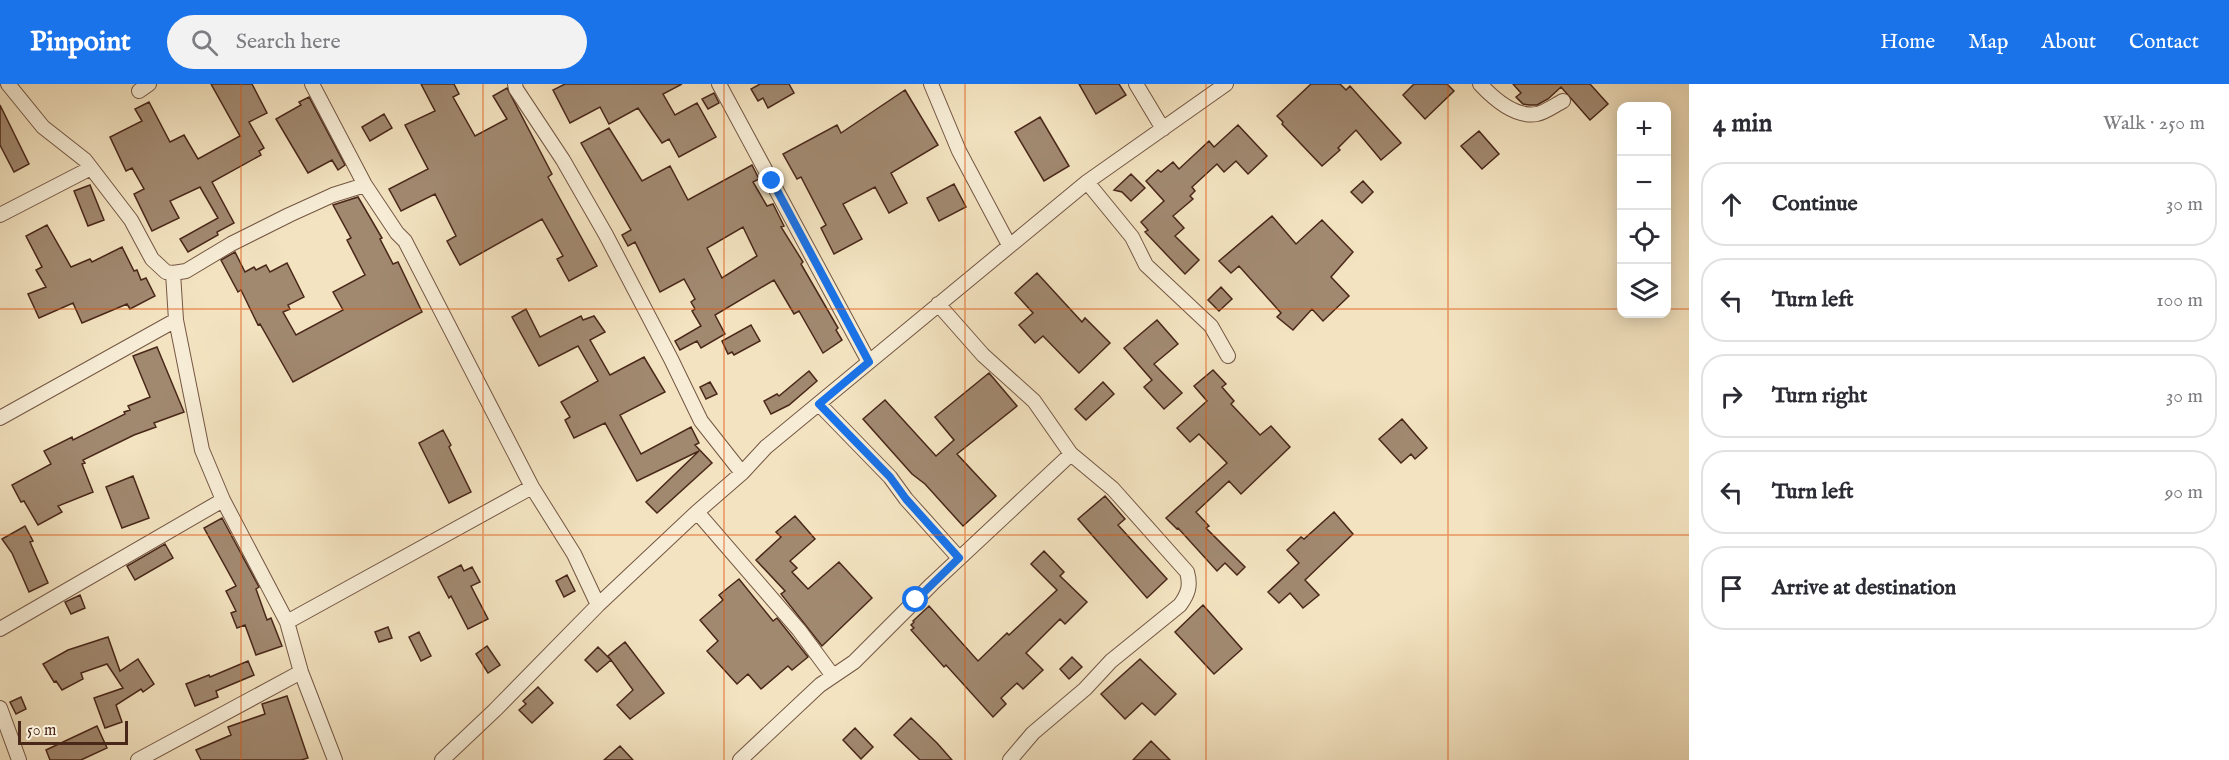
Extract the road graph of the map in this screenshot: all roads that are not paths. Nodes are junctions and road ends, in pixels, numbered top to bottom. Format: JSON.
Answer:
{"nodes":[{"id":1,"x":8,"y":84,"type":"edge"},
{"id":2,"x":312,"y":84,"type":"edge"},
{"id":3,"x":515,"y":84,"type":"edge"},
{"id":4,"x":719,"y":84,"type":"edge"},
{"id":5,"x":931,"y":84,"type":"edge"},
{"id":6,"x":1136,"y":84,"type":"edge"},
{"id":7,"x":1226,"y":84,"type":"edge"},
{"id":8,"x":1480,"y":84,"type":"edge"},
{"id":9,"x":1563,"y":101,"type":"dead end"},
{"id":10,"x":1163,"y":129,"type":"junction"},
{"id":11,"x":91,"y":168,"type":"junction"},
{"id":12,"x":1087,"y":182,"type":"junction"},
{"id":13,"x":365,"y":185,"type":"junction"},
{"id":14,"x":0,"y":215,"type":"edge"},
{"id":15,"x":1009,"y":245,"type":"junction"},
{"id":16,"x":172,"y":273,"type":"junction"},
{"id":17,"x":938,"y":304,"type":"junction"},
{"id":18,"x":176,"y":320,"type":"junction"},
{"id":19,"x":1228,"y":356,"type":"dead end"},
{"id":20,"x":869,"y":362,"type":"junction"},
{"id":21,"x":819,"y":404,"type":"junction"},
{"id":22,"x":0,"y":418,"type":"edge"},
{"id":23,"x":1071,"y":454,"type":"junction"},
{"id":24,"x":742,"y":473,"type":"junction"},
{"id":25,"x":532,"y":487,"type":"junction"},
{"id":26,"x":223,"y":500,"type":"junction"},
{"id":27,"x":697,"y":512,"type":"junction"},
{"id":28,"x":959,"y":558,"type":"junction"},
{"id":29,"x":598,"y":605,"type":"junction"},
{"id":30,"x":287,"y":622,"type":"junction"},
{"id":31,"x":0,"y":629,"type":"edge"},
{"id":32,"x":301,"y":672,"type":"junction"},
{"id":33,"x":833,"y":676,"type":"junction"},
{"id":34,"x":0,"y":708,"type":"edge"},
{"id":35,"x":19,"y":760,"type":"edge"},
{"id":36,"x":138,"y":760,"type":"edge"},
{"id":37,"x":335,"y":760,"type":"edge"},
{"id":38,"x":442,"y":760,"type":"edge"},
{"id":39,"x":740,"y":760,"type":"edge"},
{"id":40,"x":1010,"y":760,"type":"edge"}],
"edges":[{"from":1,"to":11,"type":"street"},
{"from":2,"to":13,"type":"street"},
{"from":3,"to":24,"type":"street"},
{"from":4,"to":20,"type":"street"},
{"from":5,"to":15,"type":"street"},
{"from":6,"to":10,"type":"street"},
{"from":7,"to":10,"type":"street"},
{"from":8,"to":9,"type":"street"},
{"from":10,"to":12,"type":"street"},
{"from":11,"to":14,"type":"street"},
{"from":11,"to":16,"type":"street"},
{"from":12,"to":15,"type":"street"},
{"from":12,"to":19,"type":"street"},
{"from":13,"to":16,"type":"street"},
{"from":13,"to":25,"type":"street"},
{"from":15,"to":17,"type":"street"},
{"from":16,"to":18,"type":"street"},
{"from":17,"to":20,"type":"street"},
{"from":17,"to":23,"type":"street"},
{"from":18,"to":22,"type":"street"},
{"from":18,"to":26,"type":"street"},
{"from":20,"to":21,"type":"street"},
{"from":21,"to":24,"type":"street"},
{"from":21,"to":28,"type":"street"},
{"from":23,"to":28,"type":"street"},
{"from":23,"to":40,"type":"street"},
{"from":24,"to":27,"type":"street"},
{"from":25,"to":29,"type":"street"},
{"from":25,"to":30,"type":"street"},
{"from":26,"to":30,"type":"street"},
{"from":26,"to":31,"type":"street"},
{"from":27,"to":29,"type":"street"},
{"from":27,"to":33,"type":"street"},
{"from":28,"to":33,"type":"street"},
{"from":29,"to":38,"type":"street"},
{"from":30,"to":32,"type":"street"},
{"from":32,"to":36,"type":"street"},
{"from":32,"to":37,"type":"street"},
{"from":33,"to":39,"type":"street"},
{"from":34,"to":35,"type":"street"}]}
